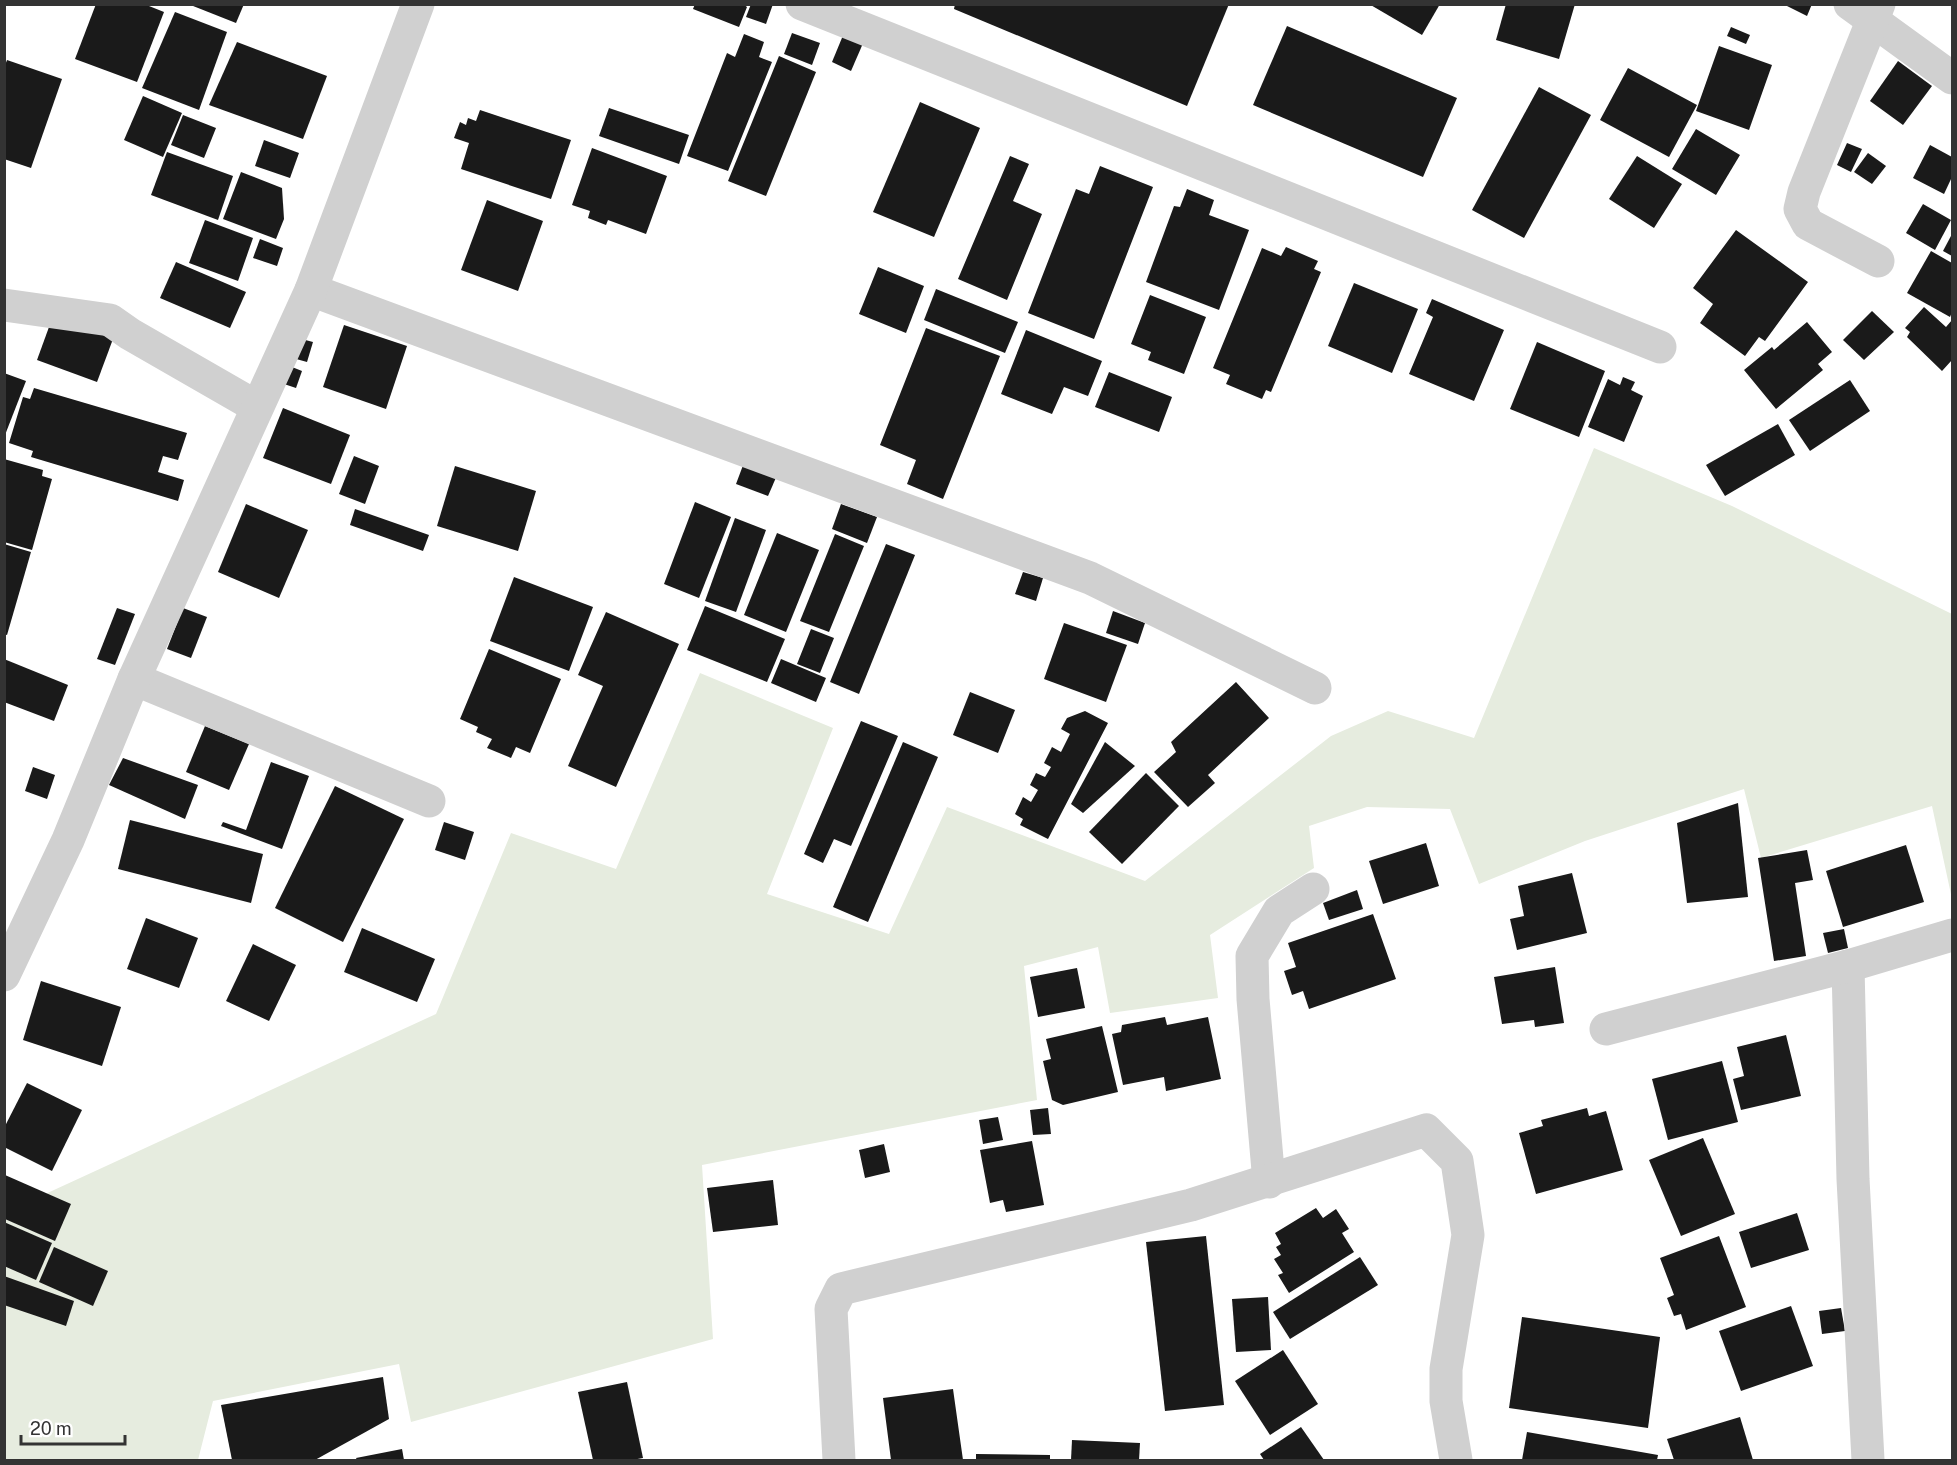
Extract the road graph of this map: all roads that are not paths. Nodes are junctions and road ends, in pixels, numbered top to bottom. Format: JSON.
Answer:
{"nodes":[{"id":1,"x":418,"y":4,"type":"edge"},
{"id":2,"x":802,"y":4,"type":"edge"},
{"id":3,"x":1867,"y":9,"type":"edge"},
{"id":4,"x":1953,"y":78,"type":"edge"},
{"id":5,"x":1878,"y":261,"type":"dead end"},
{"id":6,"x":310,"y":290,"type":"junction"},
{"id":7,"x":4,"y":305,"type":"edge"},
{"id":8,"x":1660,"y":347,"type":"dead end"},
{"id":9,"x":257,"y":407,"type":"junction"},
{"id":10,"x":134,"y":679,"type":"junction"},
{"id":11,"x":1315,"y":688,"type":"dead end"},
{"id":12,"x":429,"y":801,"type":"dead end"},
{"id":13,"x":1313,"y":889,"type":"dead end"},
{"id":14,"x":1953,"y":935,"type":"edge"},
{"id":15,"x":1848,"y":966,"type":"junction"},
{"id":16,"x":4,"y":975,"type":"edge"},
{"id":17,"x":1606,"y":1029,"type":"dead end"},
{"id":18,"x":1269,"y":1182,"type":"junction"},
{"id":19,"x":839,"y":1461,"type":"edge"},
{"id":20,"x":1455,"y":1461,"type":"edge"},
{"id":21,"x":1868,"y":1461,"type":"edge"}],
"edges":[{"from":1,"to":6,"type":"street"},
{"from":2,"to":8,"type":"street"},
{"from":3,"to":4,"type":"street"},
{"from":3,"to":5,"type":"street"},
{"from":6,"to":9,"type":"street"},
{"from":6,"to":11,"type":"street"},
{"from":7,"to":9,"type":"street"},
{"from":9,"to":10,"type":"street"},
{"from":10,"to":12,"type":"street"},
{"from":10,"to":16,"type":"street"},
{"from":13,"to":18,"type":"street"},
{"from":14,"to":15,"type":"street"},
{"from":15,"to":17,"type":"street"},
{"from":15,"to":21,"type":"street"},
{"from":18,"to":19,"type":"street"},
{"from":18,"to":20,"type":"street"}]}
